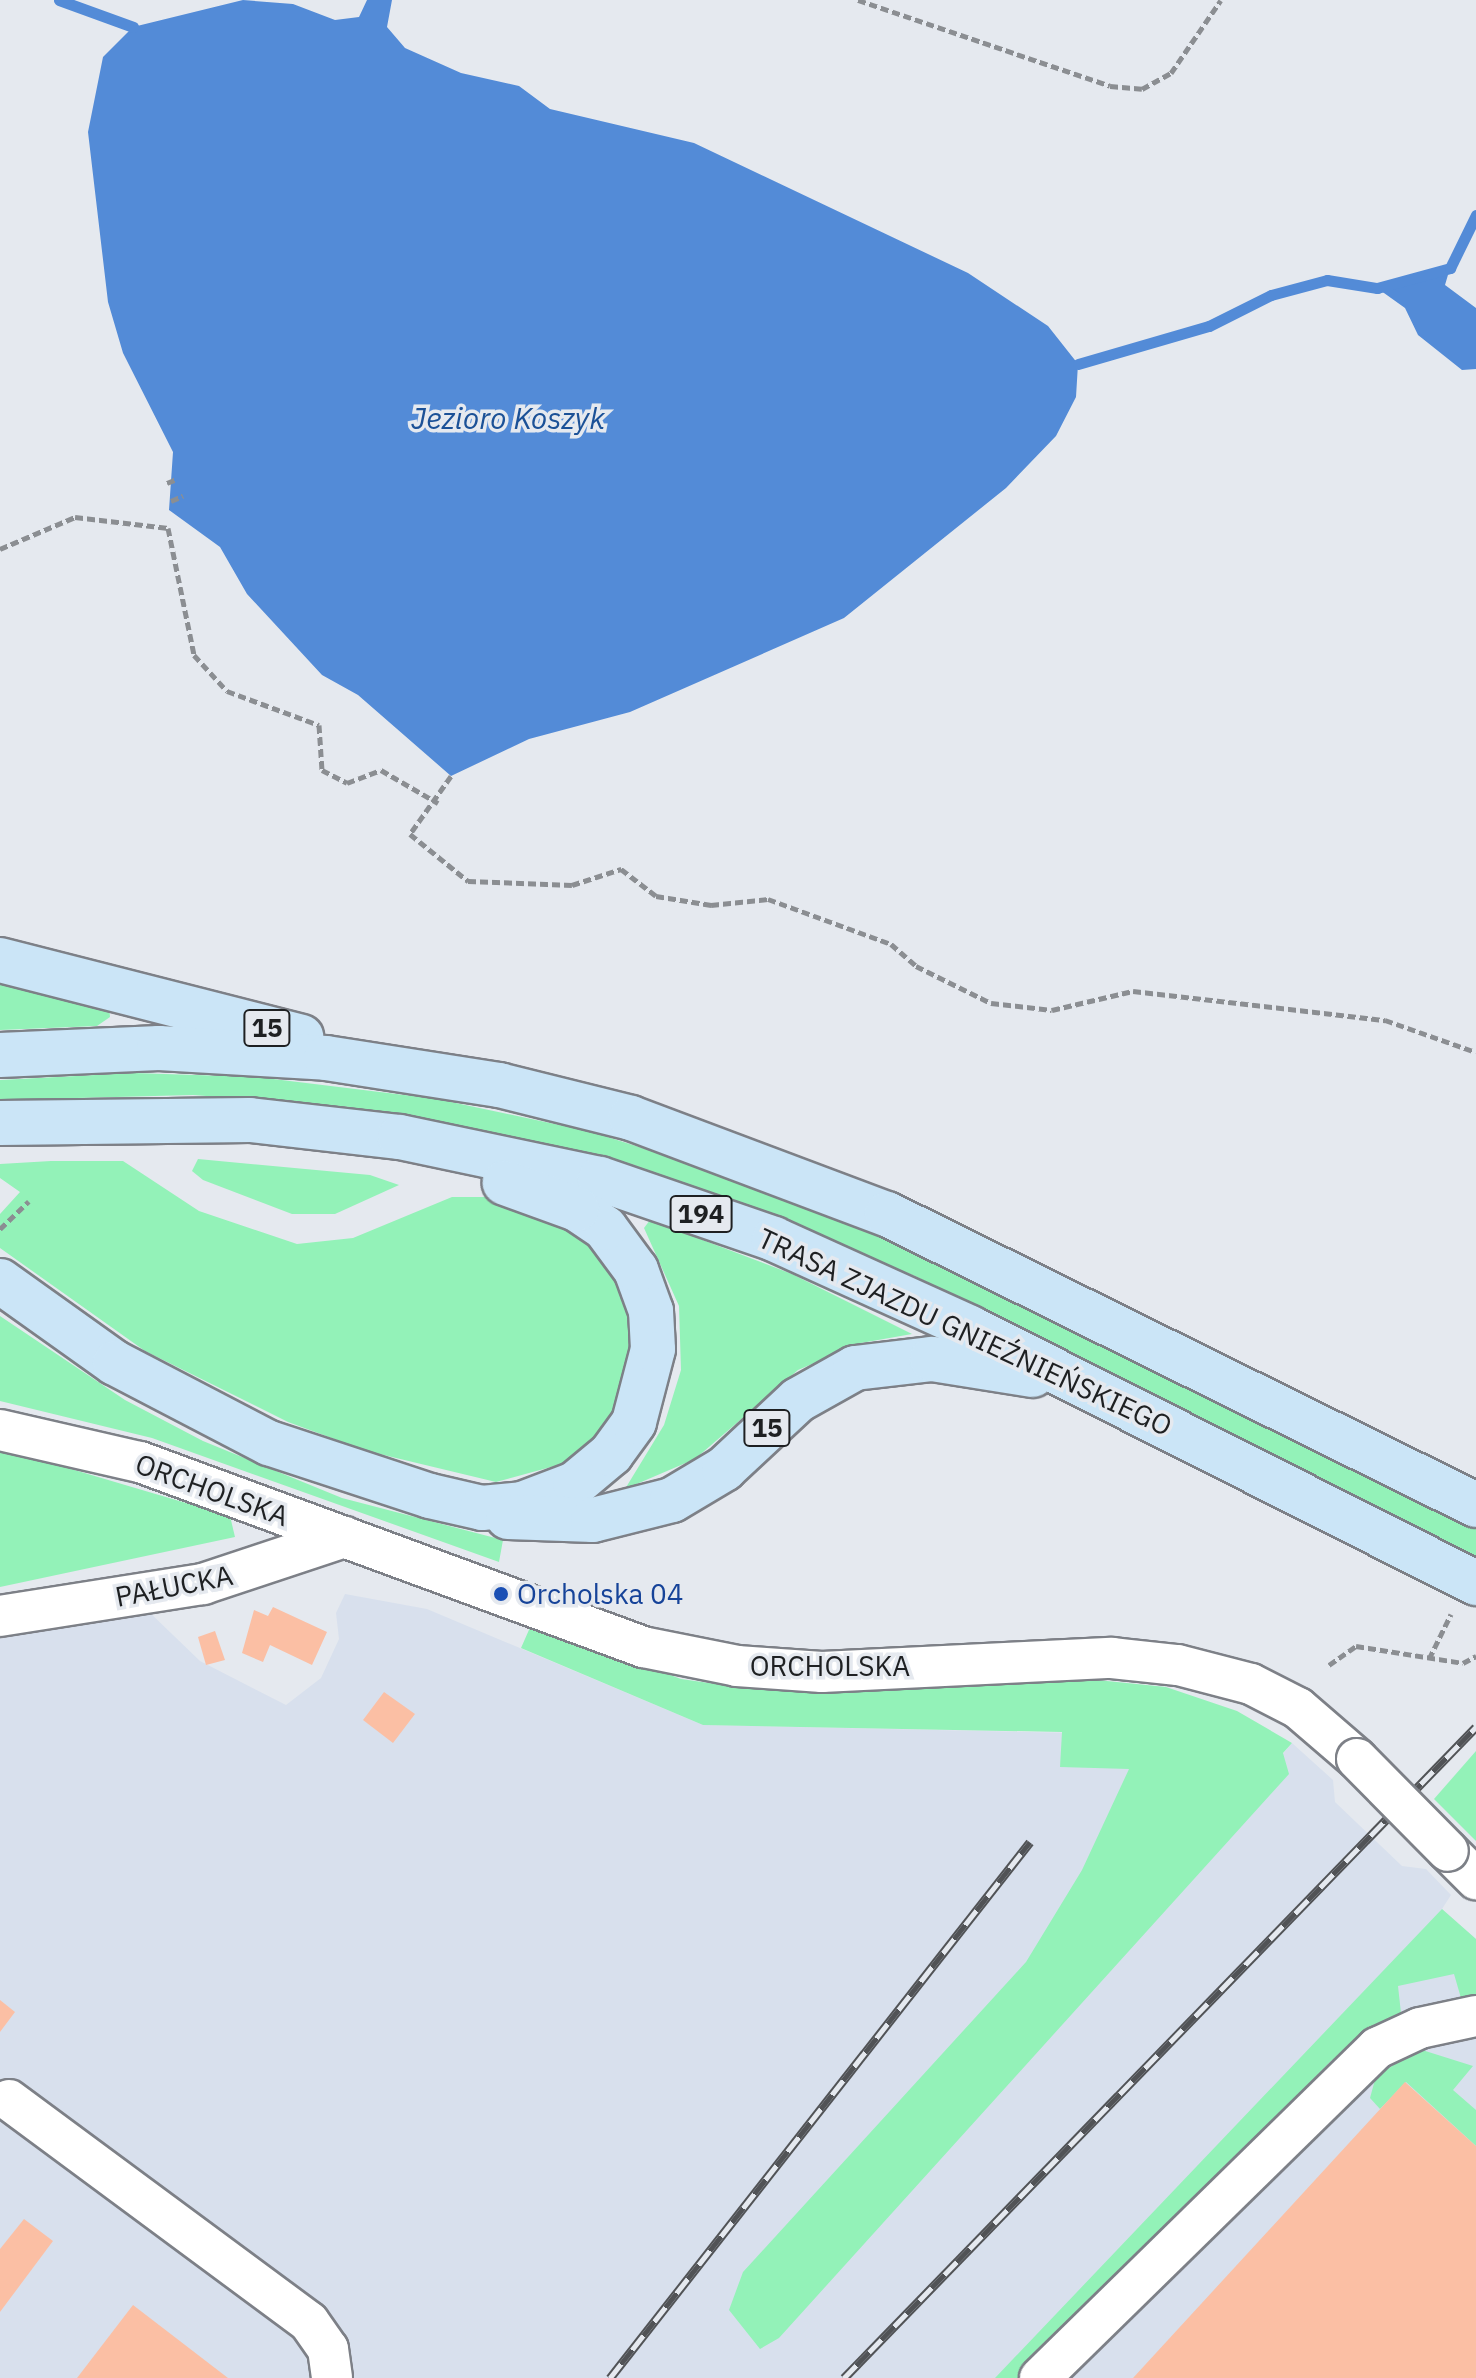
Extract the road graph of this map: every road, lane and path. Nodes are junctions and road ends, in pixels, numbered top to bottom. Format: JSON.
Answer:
{"nodes":[{"id":1,"x":858,"y":0,"type":"edge"},
{"id":2,"x":1221,"y":0,"type":"edge"},
{"id":3,"x":177,"y":479,"type":"dead end"},
{"id":4,"x":167,"y":483,"type":"dead end"},
{"id":5,"x":183,"y":496,"type":"dead end"},
{"id":6,"x":171,"y":501,"type":"dead end"},
{"id":7,"x":0,"y":549,"type":"edge"},
{"id":8,"x":451,"y":776,"type":"dead end"},
{"id":9,"x":438,"y":803,"type":"junction"},
{"id":10,"x":0,"y":960,"type":"edge"},
{"id":11,"x":1476,"y":1052,"type":"edge"},
{"id":12,"x":0,"y":1055,"type":"edge"},
{"id":13,"x":422,"y":1071,"type":"junction"},
{"id":14,"x":0,"y":1123,"type":"edge"},
{"id":15,"x":298,"y":1125,"type":"junction"},
{"id":16,"x":29,"y":1201,"type":"dead end"},
{"id":17,"x":0,"y":1229,"type":"edge"},
{"id":18,"x":0,"y":1281,"type":"edge"},
{"id":19,"x":1079,"y":1383,"type":"junction"},
{"id":20,"x":0,"y":1430,"type":"edge"},
{"id":21,"x":463,"y":1504,"type":"junction"},
{"id":22,"x":1476,"y":1505,"type":"edge"},
{"id":23,"x":344,"y":1537,"type":"junction"},
{"id":24,"x":1466,"y":1595,"type":"edge"},
{"id":25,"x":0,"y":1616,"type":"edge"},
{"id":26,"x":1476,"y":1656,"type":"edge"},
{"id":27,"x":1429,"y":1659,"type":"junction"},
{"id":28,"x":1329,"y":1665,"type":"dead end"},
{"id":29,"x":1476,"y":1879,"type":"edge"},
{"id":30,"x":1460,"y":2020,"type":"edge"},
{"id":31,"x":1476,"y":2051,"type":"edge"},
{"id":32,"x":9,"y":2100,"type":"dead end"},
{"id":33,"x":332,"y":2378,"type":"edge"},
{"id":34,"x":1040,"y":2378,"type":"edge"}],
"edges":[{"from":1,"to":2,"type":"path"},
{"from":3,"to":4,"type":"path"},
{"from":5,"to":6,"type":"path"},
{"from":7,"to":9,"type":"path"},
{"from":8,"to":9,"type":"path"},
{"from":9,"to":11,"type":"path"},
{"from":10,"to":13,"type":"main road","number":"15"},
{"from":12,"to":13,"type":"main road"},
{"from":13,"to":22,"type":"main road","number":"15"},
{"from":14,"to":15,"type":"main road","name":"TRASA ZJAZDU GNIEŹNIEŃSKIEGO","number":"194"},
{"from":15,"to":19,"type":"main road","name":"TRASA ZJAZDU GNIEŹNIEŃSKIEGO","number":"194"},
{"from":15,"to":21,"type":"main road"},
{"from":16,"to":17,"type":"path"},
{"from":18,"to":21,"type":"main road","number":"15"},
{"from":19,"to":21,"type":"main road","number":"15"},
{"from":19,"to":24,"type":"main road","name":"TRASA ZJAZDU GNIEŹNIEŃSKIEGO","number":"15"},
{"from":20,"to":23,"type":"street","name":"ORCHOLSKA"},
{"from":23,"to":25,"type":"street","name":"PAŁUCKA"},
{"from":23,"to":29,"type":"street","name":"ORCHOLSKA","bridge":true},
{"from":24,"to":27,"type":"path"},
{"from":26,"to":27,"type":"path"},
{"from":27,"to":28,"type":"path"},
{"from":30,"to":31,"type":"street"},
{"from":30,"to":34,"type":"street"},
{"from":32,"to":33,"type":"street"}]}
